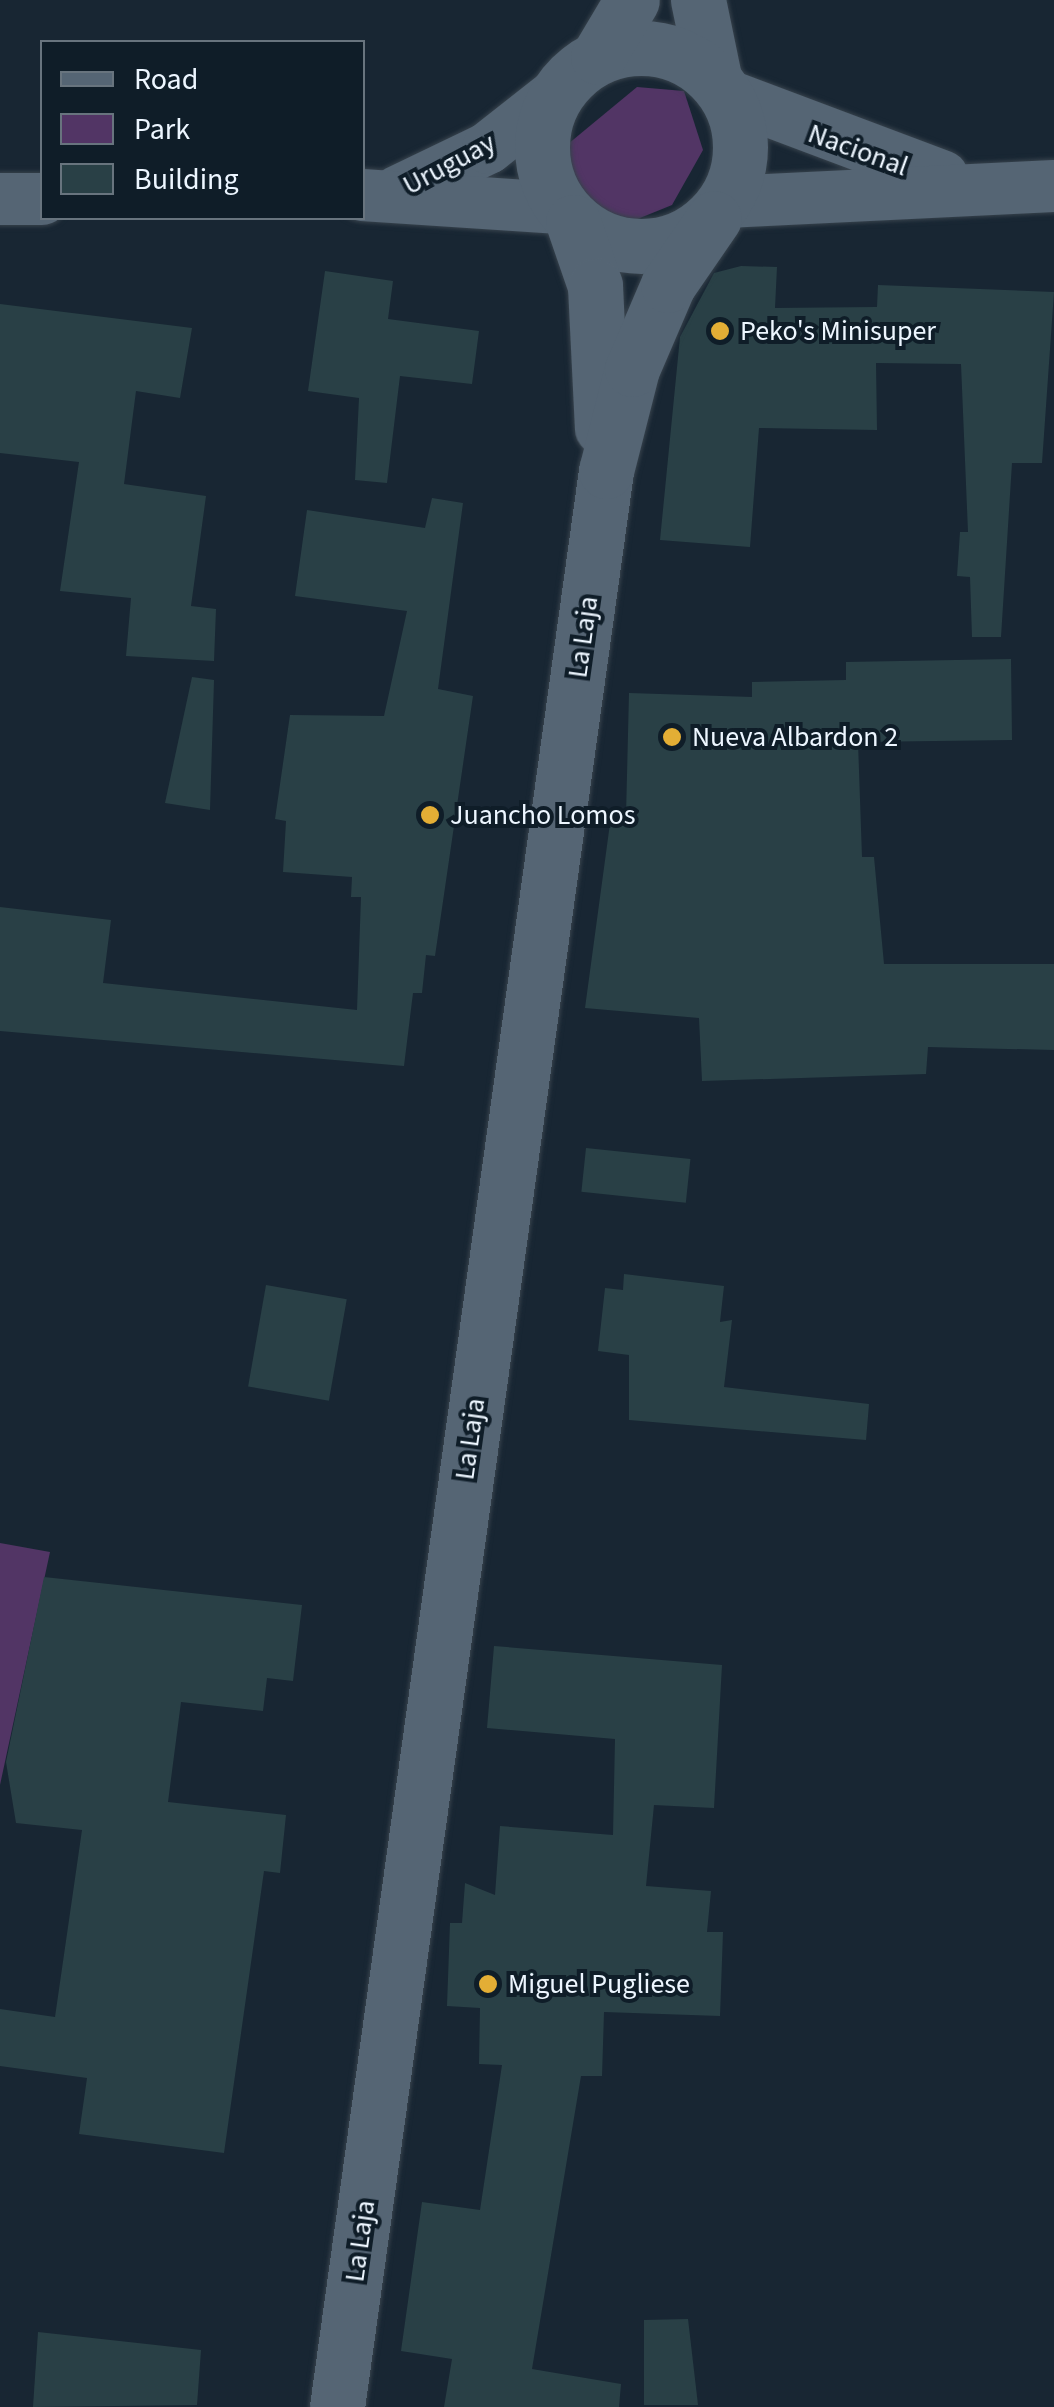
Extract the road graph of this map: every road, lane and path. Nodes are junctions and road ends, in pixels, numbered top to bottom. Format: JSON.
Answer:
{"nodes":[{"id":1,"x":632,"y":0,"type":"edge"},
{"id":2,"x":698,"y":0,"type":"edge"},
{"id":3,"x":598,"y":57,"type":"junction"},
{"id":4,"x":721,"y":87,"type":"junction"},
{"id":5,"x":555,"y":96,"type":"junction"},
{"id":6,"x":993,"y":186,"type":"junction"},
{"id":7,"x":1054,"y":186,"type":"edge"},
{"id":8,"x":377,"y":195,"type":"edge"},
{"id":9,"x":40,"y":198,"type":"edge"},
{"id":10,"x":0,"y":199,"type":"edge"},
{"id":11,"x":720,"y":210,"type":"junction"},
{"id":12,"x":567,"y":214,"type":"junction"},
{"id":13,"x":606,"y":471,"type":"junction"},
{"id":14,"x":337,"y":2407,"type":"edge"}],
"edges":[{"from":1,"to":3,"type":"main road"},
{"from":2,"to":4,"type":"main road"},
{"from":3,"to":4,"type":"main road"},
{"from":3,"to":5,"type":"main road"},
{"from":4,"to":6,"type":"street","name":"Nacional"},
{"from":4,"to":11,"type":"main road"},
{"from":5,"to":8,"type":"street","name":"Uruguay"},
{"from":5,"to":12,"type":"main road"},
{"from":6,"to":7,"type":"street","name":"Nacional"},
{"from":6,"to":11,"type":"street","name":"Nacional"},
{"from":8,"to":12,"type":"street","name":"Uruguay"},
{"from":9,"to":10,"type":"street"},
{"from":11,"to":12,"type":"main road"},
{"from":11,"to":13,"type":"main road","name":"La Laja"},
{"from":12,"to":13,"type":"main road","name":"La Laja"},
{"from":13,"to":14,"type":"main road","name":"La Laja"}]}
